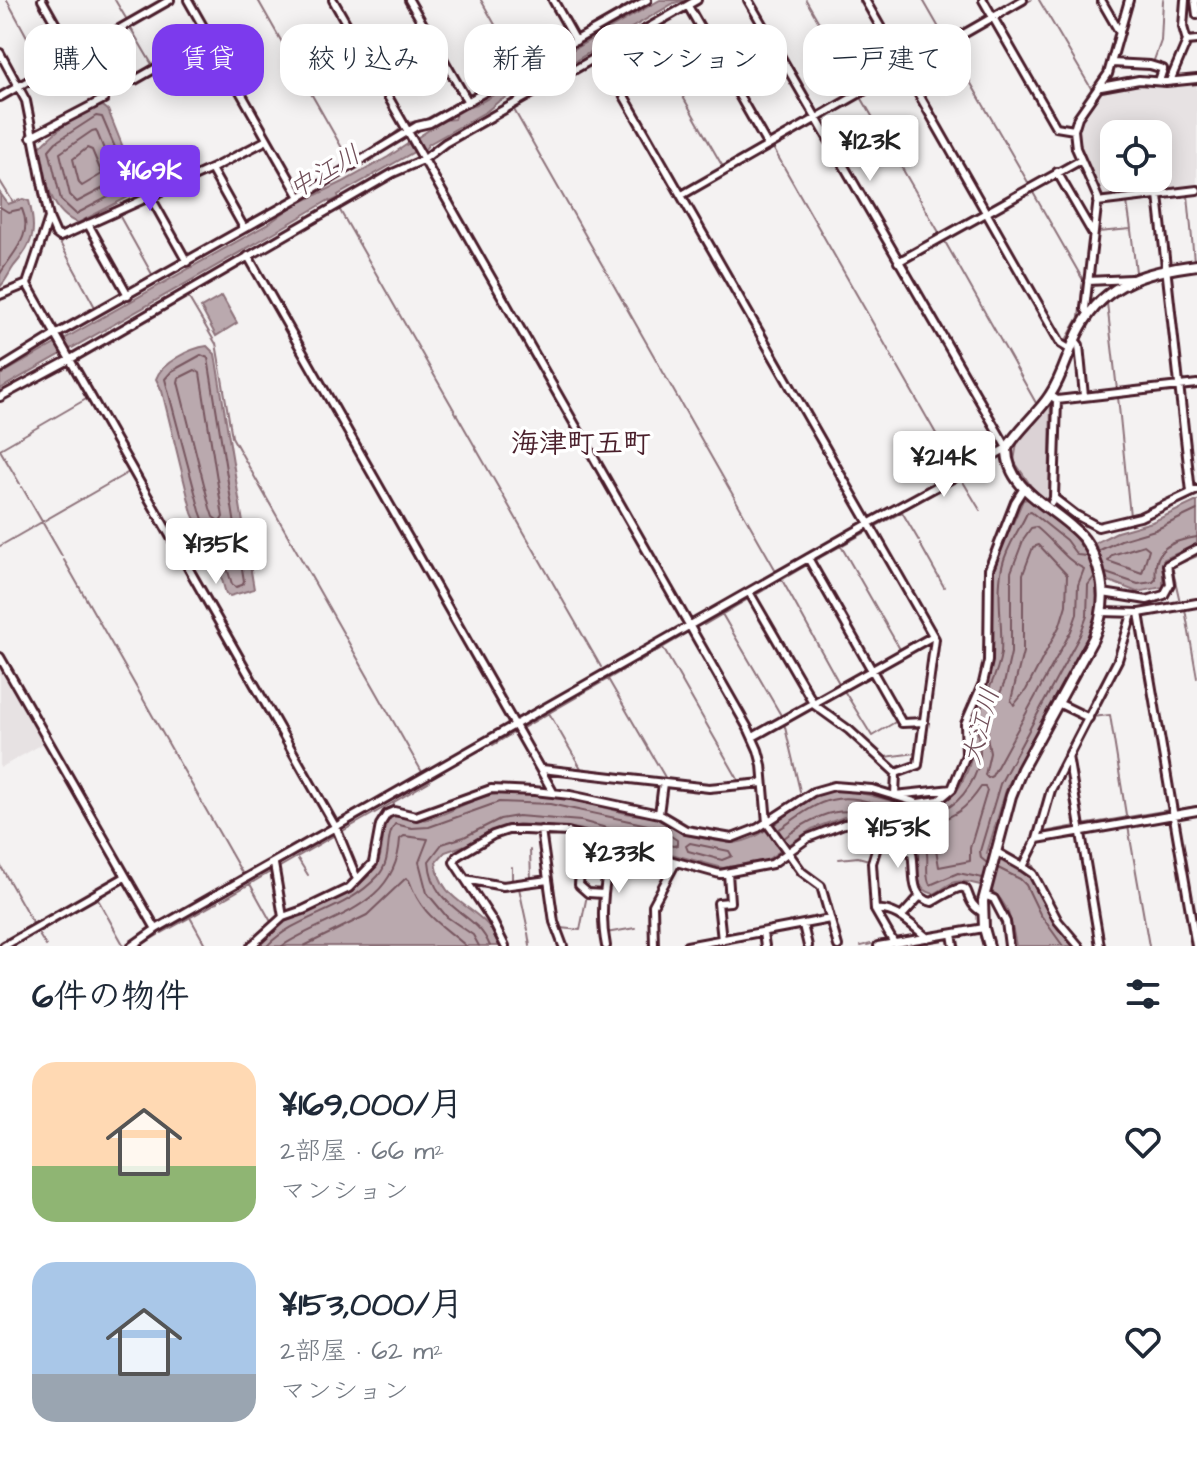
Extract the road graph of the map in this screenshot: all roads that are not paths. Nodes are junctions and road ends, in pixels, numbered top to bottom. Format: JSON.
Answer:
{"nodes":[{"id":1,"x":42,"y":0,"type":"edge"},
{"id":2,"x":170,"y":0,"type":"edge"},
{"id":3,"x":188,"y":0,"type":"edge"},
{"id":4,"x":333,"y":0,"type":"edge"},
{"id":5,"x":409,"y":0,"type":"edge"},
{"id":6,"x":553,"y":0,"type":"edge"},
{"id":7,"x":647,"y":0,"type":"edge"},
{"id":8,"x":697,"y":0,"type":"edge"},
{"id":9,"x":748,"y":0,"type":"edge"},
{"id":10,"x":865,"y":0,"type":"edge"},
{"id":11,"x":983,"y":0,"type":"edge"},
{"id":12,"x":1023,"y":0,"type":"edge"},
{"id":13,"x":1101,"y":0,"type":"edge"},
{"id":14,"x":1129,"y":0,"type":"edge"},
{"id":15,"x":1185,"y":0,"type":"edge"},
{"id":16,"x":1195,"y":0,"type":"edge"},
{"id":17,"x":688,"y":6,"type":"junction"},
{"id":18,"x":1197,"y":15,"type":"edge"},
{"id":19,"x":993,"y":17,"type":"junction"},
{"id":20,"x":56,"y":24,"type":"edge"},
{"id":21,"x":128,"y":24,"type":"edge"},
{"id":22,"x":201,"y":24,"type":"edge"},
{"id":23,"x":566,"y":24,"type":"edge"},
{"id":24,"x":655,"y":24,"type":"edge"},
{"id":25,"x":879,"y":24,"type":"edge"},
{"id":26,"x":971,"y":30,"type":"edge"},
{"id":27,"x":1120,"y":33,"type":"junction"},
{"id":28,"x":1197,"y":40,"type":"edge"},
{"id":29,"x":576,"y":41,"type":"edge"},
{"id":30,"x":1187,"y":41,"type":"junction"},
{"id":31,"x":0,"y":53,"type":"edge"},
{"id":32,"x":592,"y":59,"type":"edge"},
{"id":33,"x":1112,"y":63,"type":"junction"},
{"id":34,"x":1197,"y":79,"type":"edge"},
{"id":35,"x":1159,"y":81,"type":"junction"},
{"id":36,"x":1170,"y":81,"type":"junction"},
{"id":37,"x":24,"y":83,"type":"edge"},
{"id":38,"x":19,"y":86,"type":"junction"},
{"id":39,"x":1101,"y":87,"type":"junction"},
{"id":40,"x":103,"y":96,"type":"edge"},
{"id":41,"x":242,"y":96,"type":"edge"},
{"id":42,"x":479,"y":96,"type":"edge"},
{"id":43,"x":624,"y":96,"type":"edge"},
{"id":44,"x":856,"y":96,"type":"edge"},
{"id":45,"x":920,"y":96,"type":"edge"},
{"id":46,"x":0,"y":97,"type":"edge"},
{"id":47,"x":468,"y":102,"type":"junction"},
{"id":48,"x":816,"y":119,"type":"junction"},
{"id":49,"x":1074,"y":130,"type":"junction"},
{"id":50,"x":407,"y":132,"type":"junction"},
{"id":51,"x":31,"y":137,"type":"junction"},
{"id":52,"x":267,"y":140,"type":"junction"},
{"id":53,"x":768,"y":146,"type":"junction"},
{"id":54,"x":422,"y":158,"type":"junction"},
{"id":55,"x":1081,"y":160,"type":"junction"},
{"id":56,"x":211,"y":169,"type":"junction"},
{"id":57,"x":1057,"y":172,"type":"junction"},
{"id":58,"x":1197,"y":190,"type":"edge"},
{"id":59,"x":682,"y":195,"type":"junction"},
{"id":60,"x":1158,"y":195,"type":"junction"},
{"id":61,"x":150,"y":196,"type":"junction"},
{"id":62,"x":300,"y":197,"type":"junction"},
{"id":63,"x":1097,"y":202,"type":"junction"},
{"id":64,"x":986,"y":212,"type":"junction"},
{"id":65,"x":49,"y":218,"type":"junction"},
{"id":66,"x":88,"y":224,"type":"junction"},
{"id":67,"x":244,"y":228,"type":"junction"},
{"id":68,"x":1093,"y":234,"type":"junction"},
{"id":69,"x":248,"y":256,"type":"junction"},
{"id":70,"x":187,"y":262,"type":"junction"},
{"id":71,"x":898,"y":262,"type":"junction"},
{"id":72,"x":1197,"y":265,"type":"edge"},
{"id":73,"x":1166,"y":269,"type":"junction"},
{"id":74,"x":1131,"y":279,"type":"junction"},
{"id":75,"x":1088,"y":281,"type":"junction"},
{"id":76,"x":27,"y":284,"type":"junction"},
{"id":77,"x":0,"y":295,"type":"edge"},
{"id":78,"x":128,"y":295,"type":"junction"},
{"id":79,"x":1089,"y":314,"type":"junction"},
{"id":80,"x":56,"y":336,"type":"junction"},
{"id":81,"x":1075,"y":340,"type":"junction"},
{"id":82,"x":1071,"y":350,"type":"junction"},
{"id":83,"x":68,"y":358,"type":"junction"},
{"id":84,"x":0,"y":369,"type":"edge"},
{"id":85,"x":1197,"y":384,"type":"edge"},
{"id":86,"x":1179,"y":386,"type":"junction"},
{"id":87,"x":1084,"y":396,"type":"junction"},
{"id":88,"x":0,"y":397,"type":"edge"},
{"id":89,"x":1054,"y":397,"type":"junction"},
{"id":90,"x":1007,"y":448,"type":"junction"},
{"id":91,"x":1024,"y":488,"type":"junction"},
{"id":92,"x":1194,"y":491,"type":"edge"},
{"id":93,"x":1054,"y":498,"type":"junction"},
{"id":94,"x":1048,"y":508,"type":"junction"},
{"id":95,"x":868,"y":524,"type":"junction"},
{"id":96,"x":1197,"y":549,"type":"edge"},
{"id":97,"x":808,"y":558,"type":"junction"},
{"id":98,"x":1103,"y":591,"type":"junction"},
{"id":99,"x":749,"y":592,"type":"junction"},
{"id":100,"x":1197,"y":603,"type":"edge"},
{"id":101,"x":1101,"y":612,"type":"junction"},
{"id":102,"x":1136,"y":613,"type":"junction"},
{"id":103,"x":690,"y":626,"type":"junction"},
{"id":104,"x":933,"y":636,"type":"junction"},
{"id":105,"x":0,"y":657,"type":"edge"},
{"id":106,"x":872,"y":670,"type":"junction"},
{"id":107,"x":1058,"y":703,"type":"junction"},
{"id":108,"x":813,"y":704,"type":"junction"},
{"id":109,"x":1089,"y":718,"type":"junction"},
{"id":110,"x":924,"y":722,"type":"junction"},
{"id":111,"x":515,"y":725,"type":"junction"},
{"id":112,"x":753,"y":737,"type":"junction"},
{"id":113,"x":1068,"y":756,"type":"junction"},
{"id":114,"x":542,"y":769,"type":"junction"},
{"id":115,"x":896,"y":773,"type":"junction"},
{"id":116,"x":663,"y":783,"type":"junction"},
{"id":117,"x":763,"y":783,"type":"junction"},
{"id":118,"x":553,"y":792,"type":"junction"},
{"id":119,"x":895,"y":795,"type":"junction"},
{"id":120,"x":1197,"y":811,"type":"edge"},
{"id":121,"x":659,"y":814,"type":"junction"},
{"id":122,"x":1174,"y":815,"type":"junction"},
{"id":123,"x":768,"y":824,"type":"junction"},
{"id":124,"x":336,"y":828,"type":"junction"},
{"id":125,"x":541,"y":830,"type":"junction"},
{"id":126,"x":1081,"y":831,"type":"junction"},
{"id":127,"x":881,"y":834,"type":"junction"},
{"id":128,"x":594,"y":839,"type":"junction"},
{"id":129,"x":1037,"y":839,"type":"junction"},
{"id":130,"x":614,"y":844,"type":"junction"},
{"id":131,"x":787,"y":851,"type":"junction"},
{"id":132,"x":994,"y":853,"type":"junction"},
{"id":133,"x":676,"y":862,"type":"junction"},
{"id":134,"x":274,"y":864,"type":"junction"},
{"id":135,"x":1023,"y":867,"type":"junction"},
{"id":136,"x":728,"y":873,"type":"junction"},
{"id":137,"x":125,"y":877,"type":"junction"},
{"id":138,"x":357,"y":879,"type":"junction"},
{"id":139,"x":464,"y":879,"type":"junction"},
{"id":140,"x":548,"y":880,"type":"junction"},
{"id":141,"x":604,"y":894,"type":"junction"},
{"id":142,"x":986,"y":894,"type":"junction"},
{"id":143,"x":920,"y":896,"type":"junction"},
{"id":144,"x":875,"y":910,"type":"junction"},
{"id":145,"x":982,"y":912,"type":"junction"},
{"id":146,"x":283,"y":917,"type":"junction"},
{"id":147,"x":901,"y":917,"type":"junction"},
{"id":148,"x":830,"y":919,"type":"junction"},
{"id":149,"x":803,"y":925,"type":"junction"},
{"id":150,"x":984,"y":928,"type":"junction"},
{"id":151,"x":156,"y":929,"type":"junction"},
{"id":152,"x":763,"y":933,"type":"junction"},
{"id":153,"x":952,"y":934,"type":"junction"},
{"id":154,"x":928,"y":938,"type":"junction"},
{"id":155,"x":722,"y":940,"type":"junction"},
{"id":156,"x":894,"y":943,"type":"junction"},
{"id":157,"x":837,"y":945,"type":"edge"},
{"id":158,"x":4,"y":946,"type":"edge"},
{"id":159,"x":132,"y":946,"type":"edge"},
{"id":160,"x":251,"y":946,"type":"edge"},
{"id":161,"x":505,"y":946,"type":"edge"},
{"id":162,"x":563,"y":946,"type":"edge"},
{"id":163,"x":606,"y":946,"type":"edge"},
{"id":164,"x":654,"y":946,"type":"edge"},
{"id":165,"x":687,"y":946,"type":"edge"},
{"id":166,"x":765,"y":946,"type":"edge"},
{"id":167,"x":808,"y":946,"type":"edge"},
{"id":168,"x":878,"y":946,"type":"edge"},
{"id":169,"x":954,"y":946,"type":"edge"},
{"id":170,"x":989,"y":946,"type":"edge"},
{"id":171,"x":1009,"y":946,"type":"edge"},
{"id":172,"x":1079,"y":946,"type":"edge"},
{"id":173,"x":1100,"y":946,"type":"edge"},
{"id":174,"x":1196,"y":946,"type":"edge"}],
"edges":[{"from":1,"to":20,"type":"street"},
{"from":2,"to":21,"type":"street"},
{"from":3,"to":22,"type":"street"},
{"from":4,"to":50,"type":"street"},
{"from":5,"to":47,"type":"street"},
{"from":6,"to":23,"type":"street"},
{"from":7,"to":29,"type":"street"},
{"from":8,"to":17,"type":"street"},
{"from":9,"to":48,"type":"street"},
{"from":10,"to":25,"type":"street"},
{"from":11,"to":19,"type":"street"},
{"from":12,"to":19,"type":"street"},
{"from":13,"to":27,"type":"street"},
{"from":14,"to":27,"type":"street"},
{"from":15,"to":30,"type":"street"},
{"from":16,"to":18,"type":"street"},
{"from":17,"to":24,"type":"street"},
{"from":17,"to":53,"type":"street"},
{"from":19,"to":26,"type":"street"},
{"from":19,"to":49,"type":"street"},
{"from":27,"to":33,"type":"street"},
{"from":28,"to":30,"type":"street"},
{"from":30,"to":36,"type":"street"},
{"from":31,"to":38,"type":"street"},
{"from":32,"to":54,"type":"street"},
{"from":33,"to":35,"type":"street"},
{"from":33,"to":39,"type":"street"},
{"from":34,"to":36,"type":"street"},
{"from":35,"to":36,"type":"street"},
{"from":35,"to":39,"type":"street"},
{"from":37,"to":38,"type":"street"},
{"from":38,"to":46,"type":"street"},
{"from":38,"to":51,"type":"street"},
{"from":39,"to":49,"type":"street"},
{"from":40,"to":51,"type":"street"},
{"from":41,"to":52,"type":"street"},
{"from":42,"to":47,"type":"street"},
{"from":43,"to":59,"type":"street"},
{"from":44,"to":48,"type":"street"},
{"from":45,"to":64,"type":"street"},
{"from":47,"to":50,"type":"street"},
{"from":48,"to":53,"type":"street"},
{"from":48,"to":71,"type":"street"},
{"from":49,"to":55,"type":"street"},
{"from":50,"to":54,"type":"street"},
{"from":50,"to":62,"type":"street"},
{"from":51,"to":65,"type":"street"},
{"from":52,"to":56,"type":"street"},
{"from":52,"to":62,"type":"street"},
{"from":53,"to":59,"type":"street"},
{"from":54,"to":69,"type":"street"},
{"from":54,"to":103,"type":"street"},
{"from":55,"to":57,"type":"street"},
{"from":55,"to":63,"type":"street"},
{"from":56,"to":61,"type":"street"},
{"from":56,"to":67,"type":"street"},
{"from":57,"to":64,"type":"street"},
{"from":57,"to":68,"type":"street"},
{"from":58,"to":60,"type":"street"},
{"from":59,"to":95,"type":"street"},
{"from":60,"to":63,"type":"street"},
{"from":60,"to":73,"type":"street"},
{"from":61,"to":66,"type":"street"},
{"from":61,"to":70,"type":"street"},
{"from":62,"to":67,"type":"street"},
{"from":63,"to":68,"type":"street"},
{"from":64,"to":71,"type":"street"},
{"from":64,"to":82,"type":"street"},
{"from":65,"to":66,"type":"street"},
{"from":65,"to":76,"type":"street"},
{"from":66,"to":78,"type":"street"},
{"from":67,"to":70,"type":"street"},
{"from":68,"to":75,"type":"street"},
{"from":69,"to":83,"type":"street"},
{"from":69,"to":111,"type":"street"},
{"from":70,"to":78,"type":"street"},
{"from":71,"to":90,"type":"street"},
{"from":72,"to":73,"type":"main road"},
{"from":73,"to":74,"type":"main road"},
{"from":73,"to":86,"type":"street"},
{"from":74,"to":75,"type":"street"},
{"from":74,"to":79,"type":"main road"},
{"from":75,"to":79,"type":"street"},
{"from":76,"to":77,"type":"street"},
{"from":76,"to":80,"type":"street"},
{"from":78,"to":80,"type":"street"},
{"from":79,"to":81,"type":"main road"},
{"from":80,"to":83,"type":"street"},
{"from":80,"to":84,"type":"street"},
{"from":81,"to":82,"type":"main road"},
{"from":81,"to":87,"type":"street"},
{"from":82,"to":89,"type":"main road"},
{"from":83,"to":88,"type":"street"},
{"from":83,"to":124,"type":"street"},
{"from":85,"to":86,"type":"street"},
{"from":86,"to":87,"type":"street"},
{"from":86,"to":92,"type":"street"},
{"from":87,"to":89,"type":"street"},
{"from":89,"to":90,"type":"main road"},
{"from":89,"to":93,"type":"street"},
{"from":90,"to":91,"type":"main road"},
{"from":90,"to":95,"type":"street"},
{"from":91,"to":94,"type":"main road"},
{"from":91,"to":119,"type":"street"},
{"from":92,"to":93,"type":"street"},
{"from":93,"to":94,"type":"street"},
{"from":94,"to":98,"type":"main road"},
{"from":95,"to":97,"type":"street"},
{"from":95,"to":104,"type":"street"},
{"from":96,"to":98,"type":"street"},
{"from":97,"to":99,"type":"street"},
{"from":97,"to":106,"type":"street"},
{"from":98,"to":101,"type":"main road"},
{"from":99,"to":103,"type":"street"},
{"from":99,"to":108,"type":"street"},
{"from":100,"to":102,"type":"street"},
{"from":101,"to":102,"type":"street"},
{"from":101,"to":107,"type":"main road"},
{"from":102,"to":109,"type":"street"},
{"from":102,"to":122,"type":"street"},
{"from":103,"to":111,"type":"street"},
{"from":103,"to":112,"type":"street"},
{"from":104,"to":106,"type":"street"},
{"from":104,"to":110,"type":"street"},
{"from":105,"to":137,"type":"street"},
{"from":106,"to":108,"type":"street"},
{"from":106,"to":110,"type":"street"},
{"from":107,"to":109,"type":"street"},
{"from":107,"to":132,"type":"main road"},
{"from":108,"to":112,"type":"street"},
{"from":108,"to":115,"type":"street"},
{"from":109,"to":113,"type":"street"},
{"from":110,"to":115,"type":"street"},
{"from":111,"to":114,"type":"street"},
{"from":111,"to":124,"type":"street"},
{"from":112,"to":117,"type":"street"},
{"from":113,"to":126,"type":"street"},
{"from":113,"to":129,"type":"street"},
{"from":114,"to":116,"type":"street"},
{"from":114,"to":118,"type":"street"},
{"from":115,"to":119,"type":"street"},
{"from":116,"to":117,"type":"street"},
{"from":116,"to":121,"type":"street"},
{"from":117,"to":123,"type":"street"},
{"from":118,"to":121,"type":"street"},
{"from":118,"to":138,"type":"street"},
{"from":119,"to":123,"type":"street"},
{"from":120,"to":122,"type":"street"},
{"from":121,"to":123,"type":"street"},
{"from":122,"to":126,"type":"street"},
{"from":122,"to":174,"type":"street"},
{"from":123,"to":131,"type":"street"},
{"from":124,"to":134,"type":"street"},
{"from":124,"to":138,"type":"street"},
{"from":125,"to":128,"type":"street"},
{"from":125,"to":139,"type":"street"},
{"from":125,"to":140,"type":"street"},
{"from":126,"to":129,"type":"street"},
{"from":126,"to":173,"type":"street"},
{"from":127,"to":131,"type":"street"},
{"from":127,"to":143,"type":"street"},
{"from":127,"to":144,"type":"street"},
{"from":128,"to":130,"type":"street"},
{"from":128,"to":141,"type":"street"},
{"from":129,"to":135,"type":"street"},
{"from":130,"to":133,"type":"street"},
{"from":130,"to":141,"type":"street"},
{"from":131,"to":136,"type":"street"},
{"from":131,"to":148,"type":"street"},
{"from":132,"to":135,"type":"street"},
{"from":132,"to":142,"type":"main road"},
{"from":133,"to":136,"type":"street"},
{"from":133,"to":164,"type":"street"},
{"from":134,"to":146,"type":"street"},
{"from":134,"to":151,"type":"street"},
{"from":135,"to":172,"type":"street"},
{"from":136,"to":155,"type":"street"},
{"from":137,"to":151,"type":"street"},
{"from":137,"to":158,"type":"street"},
{"from":138,"to":146,"type":"street"},
{"from":139,"to":140,"type":"street"},
{"from":139,"to":161,"type":"street"},
{"from":140,"to":162,"type":"street"},
{"from":141,"to":163,"type":"street"},
{"from":142,"to":145,"type":"main road"},
{"from":142,"to":171,"type":"street"},
{"from":143,"to":145,"type":"street"},
{"from":143,"to":147,"type":"street"},
{"from":144,"to":147,"type":"street"},
{"from":144,"to":156,"type":"street"},
{"from":145,"to":150,"type":"main road"},
{"from":146,"to":160,"type":"street"},
{"from":147,"to":154,"type":"street"},
{"from":148,"to":149,"type":"street"},
{"from":148,"to":157,"type":"street"},
{"from":149,"to":152,"type":"street"},
{"from":149,"to":167,"type":"street"},
{"from":150,"to":153,"type":"street"},
{"from":150,"to":170,"type":"main road"},
{"from":151,"to":159,"type":"street"},
{"from":152,"to":155,"type":"street"},
{"from":152,"to":166,"type":"street"},
{"from":153,"to":154,"type":"street"},
{"from":153,"to":169,"type":"street"},
{"from":154,"to":156,"type":"street"},
{"from":155,"to":165,"type":"street"},
{"from":156,"to":168,"type":"street"}]}
